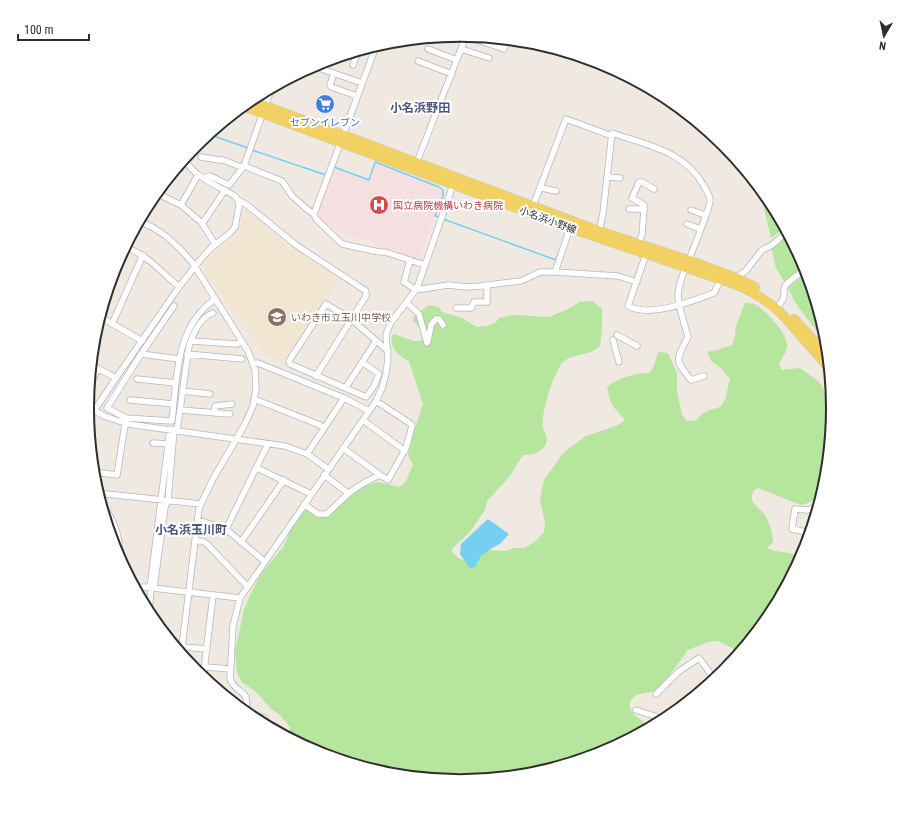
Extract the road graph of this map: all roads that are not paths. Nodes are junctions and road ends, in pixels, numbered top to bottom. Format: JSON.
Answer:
{"nodes":[{"id":1,"x":464,"y":42,"type":"edge"},
{"id":2,"x":494,"y":44,"type":"edge"},
{"id":3,"x":499,"y":44,"type":"edge"},
{"id":4,"x":428,"y":49,"type":"dead end"},
{"id":5,"x":461,"y":49,"type":"junction"},
{"id":6,"x":373,"y":52,"type":"edge"},
{"id":7,"x":356,"y":57,"type":"edge"},
{"id":8,"x":489,"y":58,"type":"dead end"},
{"id":9,"x":457,"y":60,"type":"junction"},
{"id":10,"x":418,"y":61,"type":"dead end"},
{"id":11,"x":353,"y":65,"type":"dead end"},
{"id":12,"x":322,"y":69,"type":"edge"},
{"id":13,"x":334,"y":74,"type":"junction"},
{"id":14,"x":452,"y":74,"type":"junction"},
{"id":15,"x":362,"y":83,"type":"junction"},
{"id":16,"x":269,"y":96,"type":"edge"},
{"id":17,"x":357,"y":96,"type":"junction"},
{"id":18,"x":256,"y":104,"type":"edge"},
{"id":19,"x":252,"y":107,"type":"edge"},
{"id":20,"x":264,"y":109,"type":"junction"},
{"id":21,"x":612,"y":136,"type":"junction"},
{"id":22,"x":342,"y":138,"type":"junction"},
{"id":23,"x":201,"y":157,"type":"dead end"},
{"id":24,"x":417,"y":162,"type":"junction"},
{"id":25,"x":186,"y":164,"type":"edge"},
{"id":26,"x":244,"y":166,"type":"junction"},
{"id":27,"x":201,"y":176,"type":"junction"},
{"id":28,"x":607,"y":177,"type":"junction"},
{"id":29,"x":620,"y":178,"type":"dead end"},
{"id":30,"x":454,"y":180,"type":"junction"},
{"id":31,"x":540,"y":188,"type":"junction"},
{"id":32,"x":654,"y":189,"type":"dead end"},
{"id":33,"x":225,"y":190,"type":"junction"},
{"id":34,"x":556,"y":191,"type":"dead end"},
{"id":35,"x":162,"y":196,"type":"edge"},
{"id":36,"x":238,"y":200,"type":"junction"},
{"id":37,"x":181,"y":205,"type":"junction"},
{"id":38,"x":533,"y":206,"type":"junction"},
{"id":39,"x":644,"y":209,"type":"junction"},
{"id":40,"x":630,"y":210,"type":"dead end"},
{"id":41,"x":690,"y":210,"type":"dead end"},
{"id":42,"x":314,"y":214,"type":"junction"},
{"id":43,"x":705,"y":215,"type":"junction"},
{"id":44,"x":144,"y":223,"type":"edge"},
{"id":45,"x":202,"y":224,"type":"junction"},
{"id":46,"x":687,"y":224,"type":"dead end"},
{"id":47,"x":570,"y":228,"type":"junction"},
{"id":48,"x":700,"y":229,"type":"junction"},
{"id":49,"x":598,"y":234,"type":"junction"},
{"id":50,"x":783,"y":235,"type":"edge"},
{"id":51,"x":215,"y":244,"type":"junction"},
{"id":52,"x":638,"y":244,"type":"junction"},
{"id":53,"x":130,"y":249,"type":"edge"},
{"id":54,"x":646,"y":254,"type":"junction"},
{"id":55,"x":143,"y":255,"type":"junction"},
{"id":56,"x":410,"y":260,"type":"junction"},
{"id":57,"x":686,"y":264,"type":"junction"},
{"id":58,"x":425,"y":265,"type":"junction"},
{"id":59,"x":195,"y":268,"type":"junction"},
{"id":60,"x":554,"y":272,"type":"junction"},
{"id":61,"x":801,"y":273,"type":"edge"},
{"id":62,"x":721,"y":279,"type":"junction"},
{"id":63,"x":739,"y":279,"type":"junction"},
{"id":64,"x":637,"y":282,"type":"junction"},
{"id":65,"x":487,"y":285,"type":"junction"},
{"id":66,"x":179,"y":287,"type":"junction"},
{"id":67,"x":417,"y":288,"type":"junction"},
{"id":68,"x":215,"y":299,"type":"junction"},
{"id":69,"x":407,"y":302,"type":"junction"},
{"id":70,"x":679,"y":304,"type":"junction"},
{"id":71,"x":779,"y":305,"type":"junction"},
{"id":72,"x":174,"y":306,"type":"dead end"},
{"id":73,"x":456,"y":308,"type":"dead end"},
{"id":74,"x":213,"y":313,"type":"dead end"},
{"id":75,"x":105,"y":319,"type":"edge"},
{"id":76,"x":351,"y":319,"type":"junction"},
{"id":77,"x":112,"y":324,"type":"junction"},
{"id":78,"x":443,"y":325,"type":"dead end"},
{"id":79,"x":142,"y":341,"type":"junction"},
{"id":80,"x":191,"y":341,"type":"junction"},
{"id":81,"x":242,"y":341,"type":"junction"},
{"id":82,"x":376,"y":341,"type":"junction"},
{"id":83,"x":637,"y":346,"type":"dead end"},
{"id":84,"x":821,"y":349,"type":"edge"},
{"id":85,"x":388,"y":351,"type":"junction"},
{"id":86,"x":141,"y":354,"type":"junction"},
{"id":87,"x":187,"y":354,"type":"junction"},
{"id":88,"x":179,"y":359,"type":"junction"},
{"id":89,"x":242,"y":359,"type":"dead end"},
{"id":90,"x":823,"y":361,"type":"edge"},
{"id":91,"x":362,"y":362,"type":"junction"},
{"id":92,"x":619,"y":362,"type":"dead end"},
{"id":93,"x":252,"y":364,"type":"junction"},
{"id":94,"x":98,"y":369,"type":"joint"},
{"id":95,"x":95,"y":374,"type":"edge"},
{"id":96,"x":316,"y":376,"type":"junction"},
{"id":97,"x":704,"y":376,"type":"dead end"},
{"id":98,"x":116,"y":378,"type":"junction"},
{"id":99,"x":137,"y":378,"type":"dead end"},
{"id":100,"x":176,"y":383,"type":"junction"},
{"id":101,"x":346,"y":387,"type":"junction"},
{"id":102,"x":182,"y":391,"type":"junction"},
{"id":103,"x":210,"y":394,"type":"dead end"},
{"id":104,"x":254,"y":398,"type":"junction"},
{"id":105,"x":344,"y":398,"type":"junction"},
{"id":106,"x":130,"y":400,"type":"dead end"},
{"id":107,"x":376,"y":401,"type":"junction"},
{"id":108,"x":174,"y":404,"type":"junction"},
{"id":109,"x":232,"y":404,"type":"dead end"},
{"id":110,"x":180,"y":410,"type":"junction"},
{"id":111,"x":94,"y":411,"type":"joint"},
{"id":112,"x":369,"y":411,"type":"junction"},
{"id":113,"x":214,"y":413,"type":"junction"},
{"id":114,"x":230,"y":414,"type":"dead end"},
{"id":115,"x":125,"y":420,"type":"junction"},
{"id":116,"x":363,"y":420,"type":"junction"},
{"id":117,"x":323,"y":428,"type":"junction"},
{"id":118,"x":174,"y":430,"type":"junction"},
{"id":119,"x":236,"y":439,"type":"junction"},
{"id":120,"x":153,"y":443,"type":"dead end"},
{"id":121,"x":168,"y":444,"type":"junction"},
{"id":122,"x":268,"y":444,"type":"junction"},
{"id":123,"x":343,"y":448,"type":"junction"},
{"id":124,"x":405,"y":451,"type":"junction"},
{"id":125,"x":306,"y":454,"type":"junction"},
{"id":126,"x":257,"y":468,"type":"junction"},
{"id":127,"x":328,"y":470,"type":"junction"},
{"id":128,"x":100,"y":473,"type":"edge"},
{"id":129,"x":324,"y":475,"type":"junction"},
{"id":130,"x":380,"y":475,"type":"junction"},
{"id":131,"x":284,"y":480,"type":"junction"},
{"id":132,"x":348,"y":493,"type":"junction"},
{"id":133,"x":311,"y":494,"type":"junction"},
{"id":134,"x":104,"y":495,"type":"edge"},
{"id":135,"x":161,"y":499,"type":"junction"},
{"id":136,"x":168,"y":500,"type":"junction"},
{"id":137,"x":201,"y":504,"type":"junction"},
{"id":138,"x":304,"y":504,"type":"junction"},
{"id":139,"x":812,"y":509,"type":"edge"},
{"id":140,"x":111,"y":519,"type":"edge"},
{"id":141,"x":198,"y":520,"type":"junction"},
{"id":142,"x":226,"y":529,"type":"junction"},
{"id":143,"x":805,"y":532,"type":"edge"},
{"id":144,"x":115,"y":533,"type":"edge"},
{"id":145,"x":195,"y":541,"type":"junction"},
{"id":146,"x":241,"y":542,"type":"junction"},
{"id":147,"x":264,"y":561,"type":"junction"},
{"id":148,"x":247,"y":586,"type":"junction"},
{"id":149,"x":141,"y":588,"type":"edge"},
{"id":150,"x":151,"y":588,"type":"junction"},
{"id":151,"x":189,"y":592,"type":"junction"},
{"id":152,"x":213,"y":595,"type":"junction"},
{"id":153,"x":240,"y":598,"type":"junction"},
{"id":154,"x":149,"y":603,"type":"edge"},
{"id":155,"x":182,"y":647,"type":"joint"},
{"id":156,"x":207,"y":649,"type":"junction"},
{"id":157,"x":205,"y":667,"type":"junction"},
{"id":158,"x":230,"y":669,"type":"junction"},
{"id":159,"x":204,"y":671,"type":"edge"},
{"id":160,"x":711,"y":675,"type":"edge"},
{"id":161,"x":656,"y":694,"type":"dead end"},
{"id":162,"x":246,"y":706,"type":"edge"},
{"id":163,"x":636,"y":710,"type":"dead end"},
{"id":164,"x":657,"y":717,"type":"edge"}],
"edges":[{"from":1,"to":5,"type":"street"},
{"from":2,"to":3,"type":"street"},
{"from":4,"to":9,"type":"street"},
{"from":5,"to":8,"type":"street"},
{"from":5,"to":9,"type":"street"},
{"from":6,"to":15,"type":"street"},
{"from":7,"to":11,"type":"street"},
{"from":9,"to":14,"type":"street"},
{"from":10,"to":14,"type":"street"},
{"from":12,"to":13,"type":"street"},
{"from":13,"to":15,"type":"street"},
{"from":13,"to":17,"type":"street"},
{"from":14,"to":24,"type":"street"},
{"from":15,"to":17,"type":"street"},
{"from":16,"to":20,"type":"street"},
{"from":17,"to":22,"type":"street"},
{"from":18,"to":20,"type":"main road","name":"小名浜小野線"},
{"from":19,"to":20,"type":"main road","name":"小名浜小野線"},
{"from":20,"to":22,"type":"main road","name":"小名浜小野線"},
{"from":20,"to":26,"type":"street"},
{"from":21,"to":28,"type":"street"},
{"from":21,"to":31,"type":"street"},
{"from":21,"to":43,"type":"street"},
{"from":22,"to":24,"type":"main road","name":"小名浜小野線"},
{"from":22,"to":30,"type":"main road","name":"小名浜小野線"},
{"from":22,"to":42,"type":"street"},
{"from":23,"to":26,"type":"street"},
{"from":24,"to":30,"type":"main road","name":"小名浜小野線"},
{"from":25,"to":27,"type":"street"},
{"from":26,"to":27,"type":"street"},
{"from":26,"to":42,"type":"street"},
{"from":27,"to":33,"type":"street"},
{"from":27,"to":37,"type":"street"},
{"from":28,"to":29,"type":"street"},
{"from":28,"to":49,"type":"street"},
{"from":30,"to":38,"type":"main road","name":"小名浜小野線"},
{"from":30,"to":47,"type":"main road","name":"小名浜小野線"},
{"from":30,"to":58,"type":"street"},
{"from":31,"to":34,"type":"street"},
{"from":31,"to":38,"type":"street"},
{"from":32,"to":39,"type":"street"},
{"from":33,"to":36,"type":"street"},
{"from":33,"to":45,"type":"street"},
{"from":35,"to":37,"type":"street"},
{"from":36,"to":51,"type":"street"},
{"from":36,"to":76,"type":"street"},
{"from":37,"to":45,"type":"street"},
{"from":38,"to":49,"type":"main road","name":"小名浜小野線"},
{"from":39,"to":40,"type":"street"},
{"from":39,"to":52,"type":"street"},
{"from":41,"to":43,"type":"street"},
{"from":42,"to":56,"type":"street"},
{"from":43,"to":48,"type":"street"},
{"from":44,"to":59,"type":"street"},
{"from":45,"to":51,"type":"street"},
{"from":46,"to":48,"type":"street"},
{"from":47,"to":49,"type":"main road","name":"小名浜小野線"},
{"from":47,"to":60,"type":"street"},
{"from":48,"to":57,"type":"street"},
{"from":49,"to":52,"type":"main road","name":"小名浜小野線"},
{"from":49,"to":54,"type":"main road","name":"小名浜小野線"},
{"from":50,"to":63,"type":"street"},
{"from":51,"to":59,"type":"street"},
{"from":52,"to":57,"type":"main road","name":"小名浜小野線"},
{"from":53,"to":55,"type":"street"},
{"from":54,"to":57,"type":"main road","name":"小名浜小野線"},
{"from":54,"to":64,"type":"street"},
{"from":55,"to":66,"type":"street"},
{"from":55,"to":77,"type":"street"},
{"from":56,"to":58,"type":"street"},
{"from":56,"to":67,"type":"street"},
{"from":57,"to":62,"type":"main road","name":"小名浜小野線"},
{"from":57,"to":63,"type":"main road","name":"小名浜小野線"},
{"from":57,"to":70,"type":"street"},
{"from":58,"to":67,"type":"street"},
{"from":59,"to":66,"type":"street"},
{"from":59,"to":68,"type":"street"},
{"from":60,"to":64,"type":"street"},
{"from":60,"to":65,"type":"street"},
{"from":61,"to":71,"type":"street"},
{"from":62,"to":70,"type":"street"},
{"from":62,"to":90,"type":"main road","name":"小名浜小野線"},
{"from":63,"to":71,"type":"main road","name":"小名浜小野線"},
{"from":64,"to":70,"type":"street"},
{"from":65,"to":67,"type":"street"},
{"from":65,"to":73,"type":"street"},
{"from":66,"to":79,"type":"street"},
{"from":67,"to":69,"type":"street"},
{"from":68,"to":81,"type":"street"},
{"from":68,"to":88,"type":"street"},
{"from":69,"to":78,"type":"street"},
{"from":69,"to":85,"type":"street"},
{"from":70,"to":97,"type":"street"},
{"from":71,"to":84,"type":"main road","name":"小名浜小野線"},
{"from":72,"to":86,"type":"street"},
{"from":74,"to":80,"type":"street"},
{"from":75,"to":77,"type":"street"},
{"from":76,"to":82,"type":"street"},
{"from":76,"to":96,"type":"street"},
{"from":76,"to":96,"type":"street"},
{"from":77,"to":79,"type":"street"},
{"from":79,"to":98,"type":"street"},
{"from":80,"to":81,"type":"street"},
{"from":80,"to":87,"type":"street"},
{"from":81,"to":93,"type":"street"},
{"from":82,"to":85,"type":"street"},
{"from":82,"to":91,"type":"street"},
{"from":83,"to":92,"type":"street"},
{"from":85,"to":107,"type":"street"},
{"from":86,"to":88,"type":"street"},
{"from":86,"to":115,"type":"street"},
{"from":87,"to":89,"type":"street"},
{"from":87,"to":102,"type":"street"},
{"from":88,"to":100,"type":"street"},
{"from":91,"to":101,"type":"street"},
{"from":91,"to":101,"type":"street"},
{"from":93,"to":104,"type":"street"},
{"from":93,"to":105,"type":"street"},
{"from":94,"to":95,"type":"street"},
{"from":94,"to":98,"type":"street"},
{"from":96,"to":101,"type":"street"},
{"from":98,"to":111,"type":"street"},
{"from":99,"to":100,"type":"street"},
{"from":100,"to":108,"type":"street"},
{"from":102,"to":103,"type":"street"},
{"from":102,"to":110,"type":"street"},
{"from":104,"to":117,"type":"street"},
{"from":104,"to":119,"type":"street"},
{"from":105,"to":112,"type":"street"},
{"from":105,"to":117,"type":"street"},
{"from":106,"to":108,"type":"street"},
{"from":107,"to":112,"type":"street"},
{"from":107,"to":124,"type":"street"},
{"from":108,"to":115,"type":"street"},
{"from":109,"to":113,"type":"street"},
{"from":110,"to":113,"type":"street"},
{"from":110,"to":118,"type":"street"},
{"from":111,"to":115,"type":"street"},
{"from":112,"to":116,"type":"street"},
{"from":113,"to":114,"type":"street"},
{"from":115,"to":118,"type":"street"},
{"from":115,"to":128,"type":"street"},
{"from":116,"to":123,"type":"street"},
{"from":116,"to":124,"type":"street"},
{"from":117,"to":125,"type":"street"},
{"from":118,"to":119,"type":"street"},
{"from":118,"to":121,"type":"street"},
{"from":118,"to":136,"type":"street"},
{"from":119,"to":122,"type":"street"},
{"from":119,"to":137,"type":"street"},
{"from":120,"to":121,"type":"street"},
{"from":121,"to":135,"type":"street"},
{"from":122,"to":125,"type":"street"},
{"from":122,"to":126,"type":"street"},
{"from":123,"to":127,"type":"street"},
{"from":123,"to":130,"type":"street"},
{"from":124,"to":130,"type":"street"},
{"from":125,"to":127,"type":"street"},
{"from":126,"to":131,"type":"street"},
{"from":126,"to":142,"type":"street"},
{"from":127,"to":129,"type":"street"},
{"from":129,"to":132,"type":"street"},
{"from":129,"to":133,"type":"street"},
{"from":130,"to":132,"type":"street"},
{"from":131,"to":133,"type":"street"},
{"from":131,"to":146,"type":"street"},
{"from":132,"to":138,"type":"street"},
{"from":133,"to":138,"type":"street"},
{"from":134,"to":135,"type":"street"},
{"from":135,"to":136,"type":"street"},
{"from":135,"to":150,"type":"street"},
{"from":136,"to":137,"type":"street"},
{"from":136,"to":150,"type":"street"},
{"from":137,"to":141,"type":"street"},
{"from":138,"to":147,"type":"street"},
{"from":139,"to":143,"type":"street"},
{"from":140,"to":144,"type":"street"},
{"from":141,"to":142,"type":"street"},
{"from":141,"to":145,"type":"street"},
{"from":142,"to":146,"type":"street"},
{"from":145,"to":148,"type":"street"},
{"from":145,"to":151,"type":"street"},
{"from":146,"to":147,"type":"street"},
{"from":147,"to":148,"type":"street"},
{"from":148,"to":153,"type":"street"},
{"from":149,"to":150,"type":"street"},
{"from":150,"to":151,"type":"street"},
{"from":150,"to":154,"type":"street"},
{"from":151,"to":152,"type":"street"},
{"from":151,"to":155,"type":"street"},
{"from":152,"to":153,"type":"street"},
{"from":152,"to":156,"type":"street"},
{"from":153,"to":158,"type":"street"},
{"from":155,"to":156,"type":"street"},
{"from":156,"to":157,"type":"street"},
{"from":157,"to":158,"type":"street"},
{"from":157,"to":159,"type":"street"},
{"from":158,"to":162,"type":"street"},
{"from":160,"to":161,"type":"street"},
{"from":163,"to":164,"type":"street"}]}
